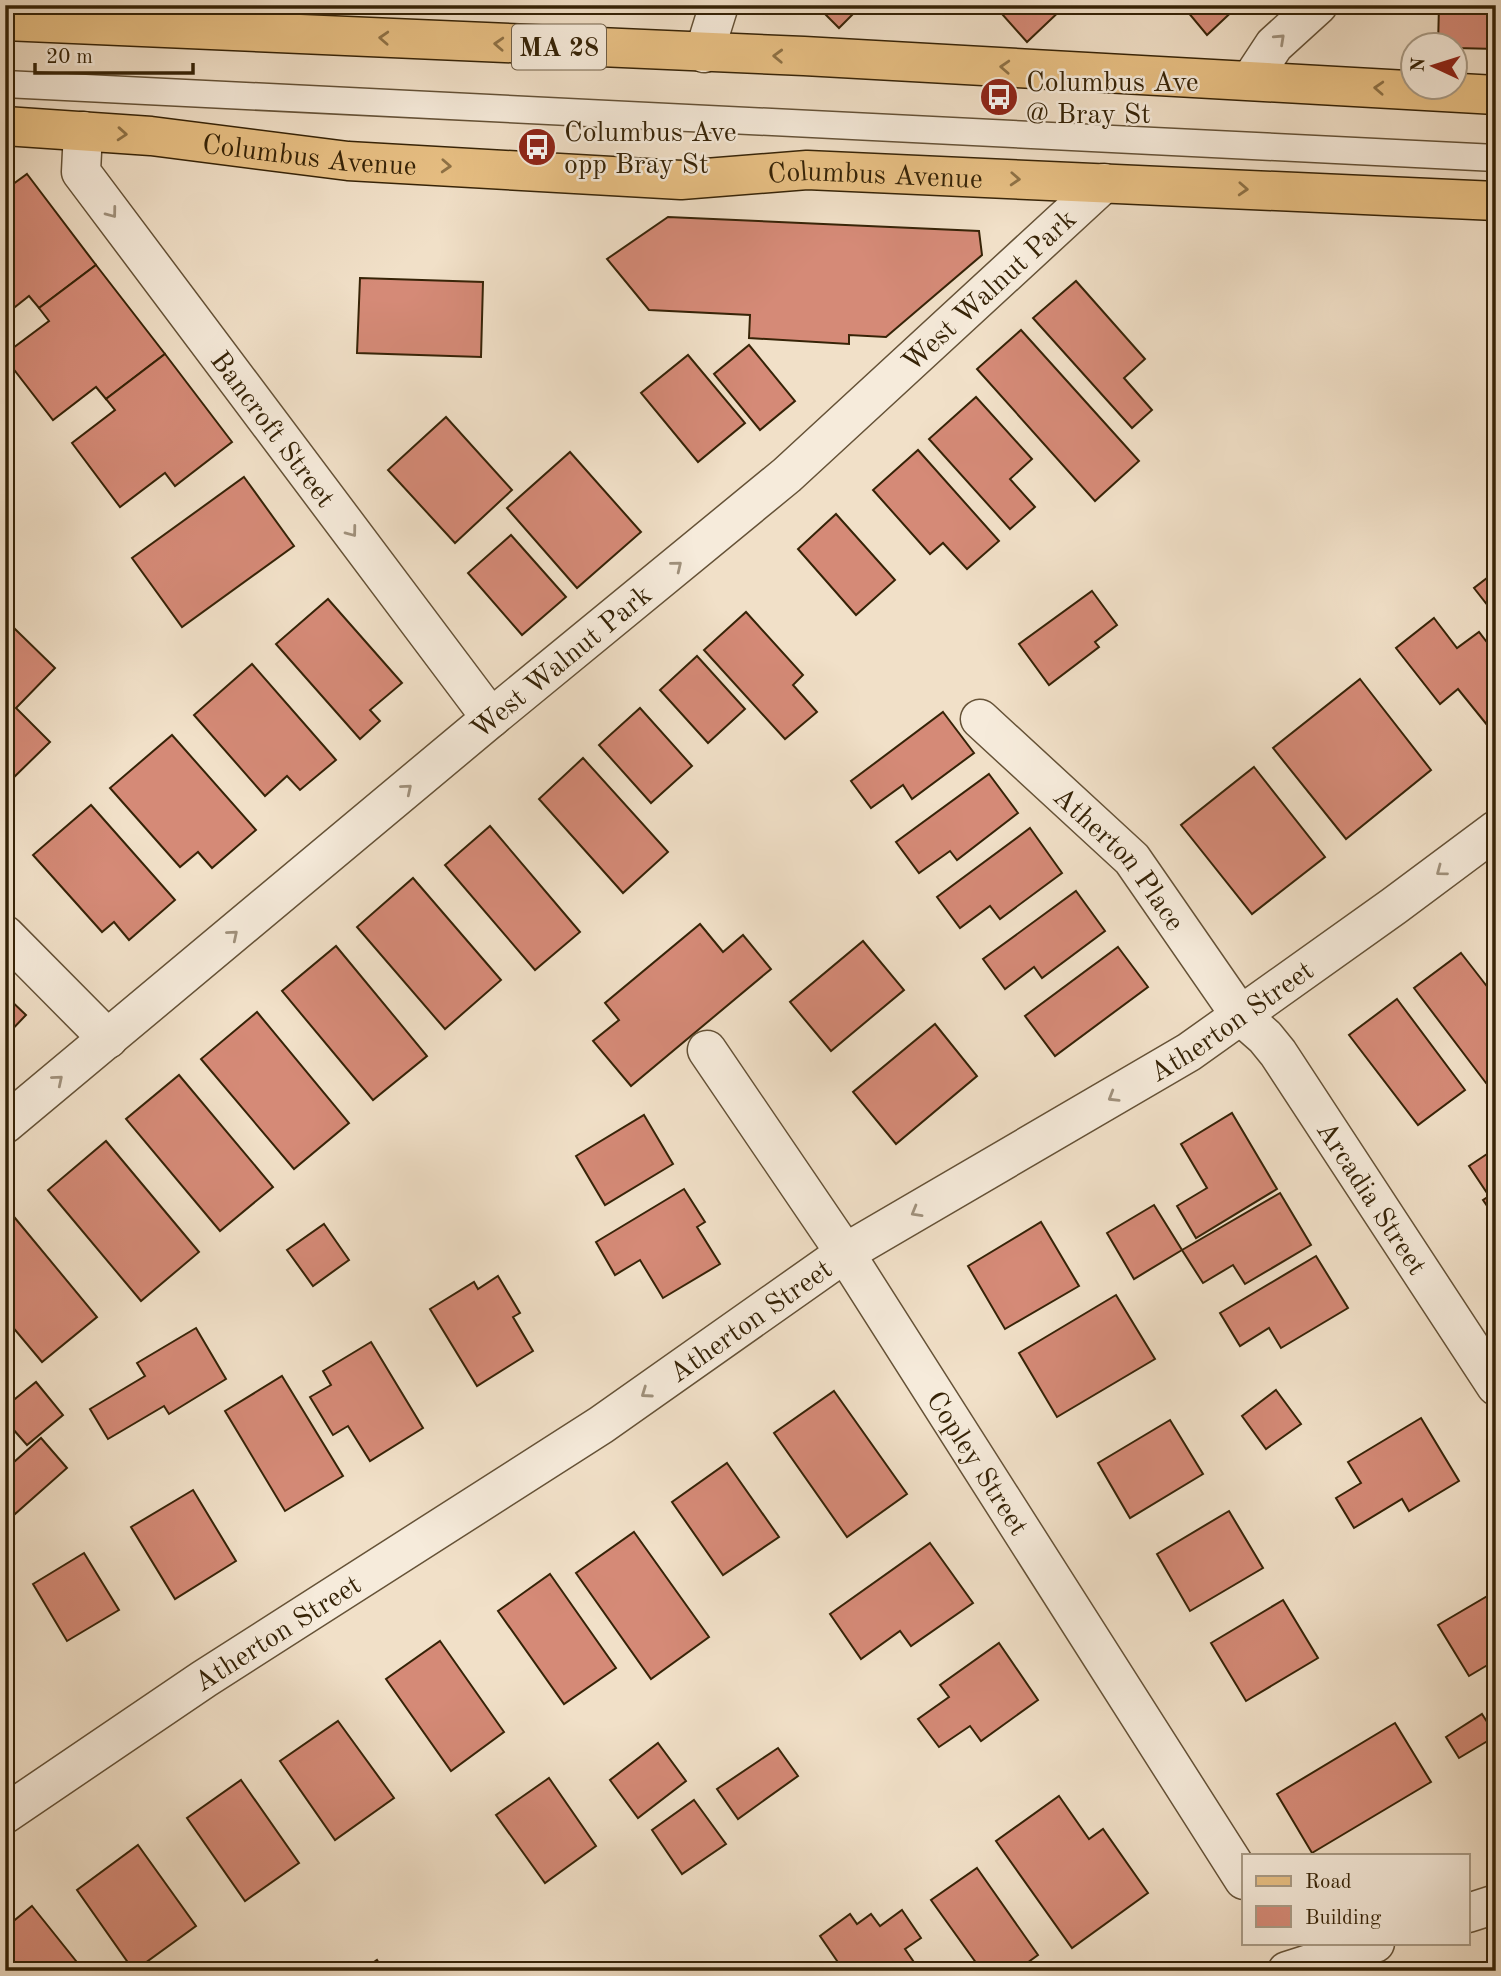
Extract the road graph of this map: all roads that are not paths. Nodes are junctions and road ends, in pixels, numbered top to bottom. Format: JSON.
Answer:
{"nodes":[{"id":1,"x":719,"y":5,"type":"edge"},
{"id":2,"x":1318,"y":5,"type":"edge"},
{"id":3,"x":5,"y":20,"type":"edge"},
{"id":4,"x":704,"y":53,"type":"junction"},
{"id":5,"x":1251,"y":80,"type":"junction"},
{"id":6,"x":5,"y":85,"type":"edge"},
{"id":7,"x":1496,"y":95,"type":"edge"},
{"id":8,"x":5,"y":126,"type":"edge"},
{"id":9,"x":83,"y":131,"type":"junction"},
{"id":10,"x":1496,"y":158,"type":"edge"},
{"id":11,"x":1104,"y":183,"type":"junction"},
{"id":12,"x":1496,"y":201,"type":"edge"},
{"id":13,"x":491,"y":718,"type":"junction"},
{"id":14,"x":981,"y":719,"type":"dead end"},
{"id":15,"x":1496,"y":830,"type":"edge"},
{"id":16,"x":5,"y":935,"type":"edge"},
{"id":17,"x":1240,"y":1015,"type":"junction"},
{"id":18,"x":107,"y":1039,"type":"junction"},
{"id":19,"x":707,"y":1050,"type":"dead end"},
{"id":20,"x":5,"y":1124,"type":"edge"},
{"id":21,"x":845,"y":1253,"type":"junction"},
{"id":22,"x":1492,"y":1371,"type":"edge"},
{"id":23,"x":5,"y":1814,"type":"edge"},
{"id":24,"x":1242,"y":1877,"type":"edge"},
{"id":25,"x":1496,"y":1905,"type":"edge"},
{"id":26,"x":1470,"y":1912,"type":"edge"},
{"id":27,"x":1370,"y":1944,"type":"edge"},
{"id":28,"x":1290,"y":1960,"type":"edge"}],
"edges":[{"from":1,"to":4,"type":"street"},
{"from":5,"to":2,"type":"street","one_way":true},
{"from":4,"to":3,"type":"main road","number":"MA 28","one_way":true},
{"from":5,"to":4,"type":"main road","number":"MA 28","one_way":true},
{"from":7,"to":5,"type":"main road","number":"MA 28","one_way":true},
{"from":6,"to":10,"type":"lane","name":"Columbus Avenue"},
{"from":8,"to":9,"type":"main road","name":"Columbus Avenue"},
{"from":9,"to":11,"type":"main road","name":"Columbus Avenue","one_way":true},
{"from":9,"to":13,"type":"street","name":"Bancroft Street","one_way":true},
{"from":11,"to":12,"type":"main road","name":"Columbus Avenue","one_way":true},
{"from":13,"to":11,"type":"street","name":"West Walnut Park","one_way":true},
{"from":18,"to":13,"type":"street","name":"West Walnut Park","one_way":true},
{"from":14,"to":17,"type":"street","name":"Atherton Place"},
{"from":15,"to":17,"type":"street","name":"Atherton Street","one_way":true},
{"from":16,"to":18,"type":"street"},
{"from":17,"to":21,"type":"street","name":"Atherton Street","one_way":true},
{"from":17,"to":22,"type":"street","name":"Arcadia Street"},
{"from":20,"to":18,"type":"street","name":"West Walnut Park","one_way":true},
{"from":19,"to":21,"type":"street","name":"Copley Street"},
{"from":21,"to":23,"type":"street","name":"Atherton Street","one_way":true},
{"from":21,"to":24,"type":"street","name":"Copley Street"},
{"from":25,"to":26,"type":"street"},
{"from":27,"to":28,"type":"street"}]}
